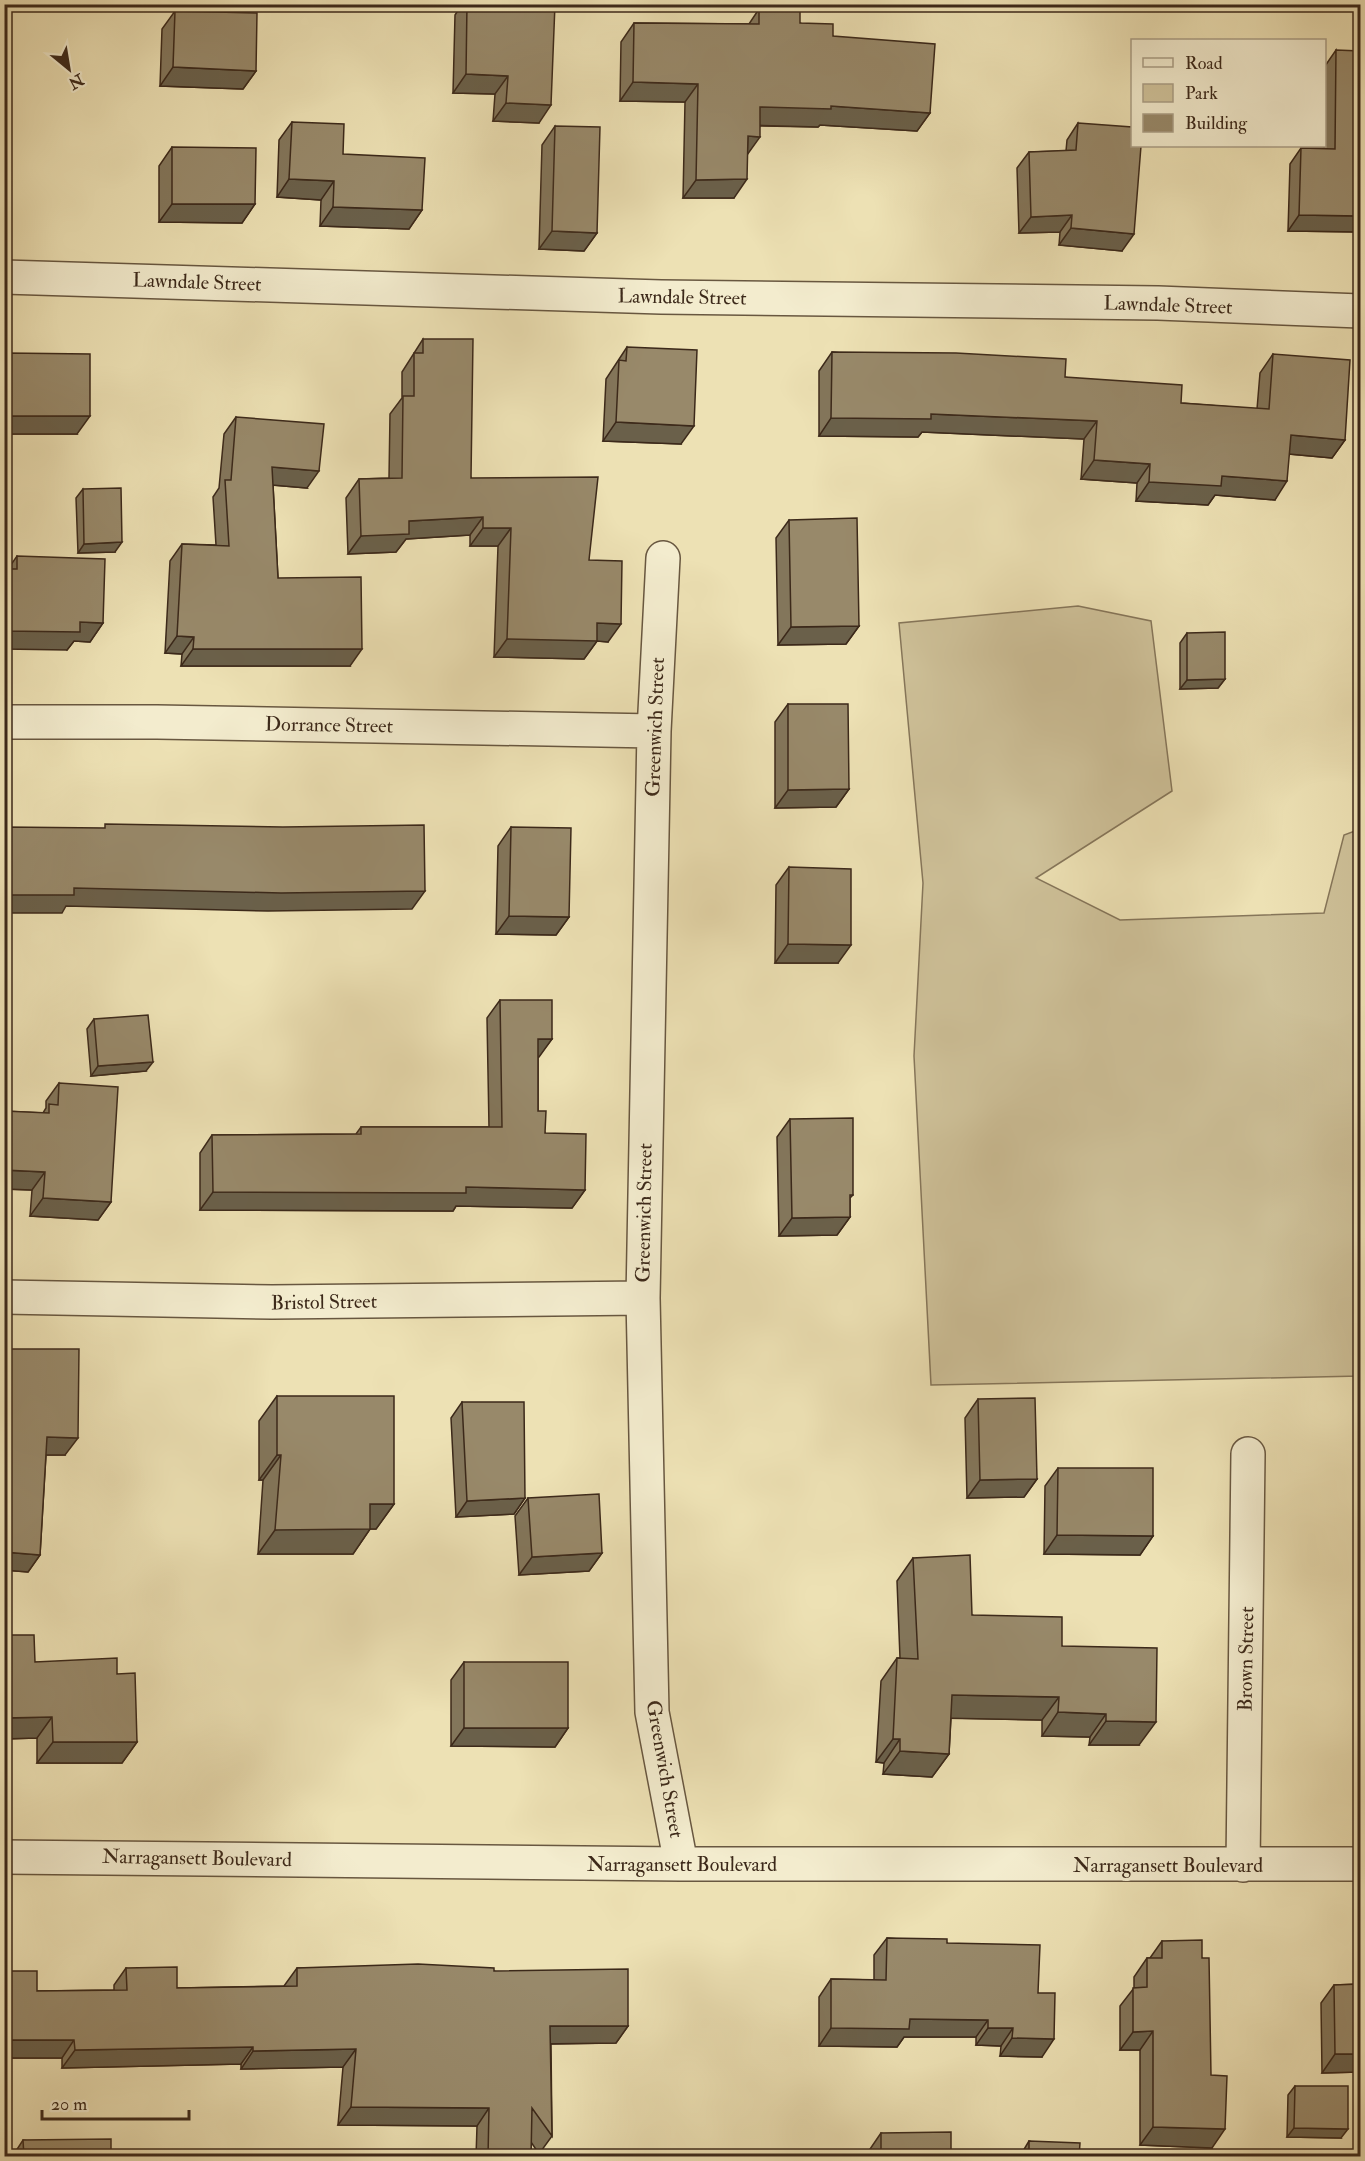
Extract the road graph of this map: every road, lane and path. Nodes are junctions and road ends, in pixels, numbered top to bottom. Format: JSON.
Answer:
{"nodes":[{"id":1,"x":4,"y":277,"type":"edge"},
{"id":2,"x":1360,"y":311,"type":"edge"},
{"id":3,"x":663,"y":558,"type":"dead end"},
{"id":4,"x":4,"y":722,"type":"edge"},
{"id":5,"x":654,"y":731,"type":"junction"},
{"id":6,"x":4,"y":1297,"type":"edge"},
{"id":7,"x":643,"y":1298,"type":"junction"},
{"id":8,"x":1248,"y":1454,"type":"dead end"},
{"id":9,"x":4,"y":1857,"type":"edge"},
{"id":10,"x":681,"y":1864,"type":"junction"},
{"id":11,"x":1243,"y":1864,"type":"junction"},
{"id":12,"x":1360,"y":1864,"type":"edge"}],
"edges":[{"from":1,"to":2,"type":"street","name":"Lawndale Street"},
{"from":3,"to":5,"type":"street","name":"Greenwich Street"},
{"from":4,"to":5,"type":"street","name":"Dorrance Street"},
{"from":5,"to":7,"type":"street","name":"Greenwich Street"},
{"from":6,"to":7,"type":"street","name":"Bristol Street"},
{"from":7,"to":10,"type":"street","name":"Greenwich Street"},
{"from":8,"to":11,"type":"street","name":"Brown Street"},
{"from":9,"to":10,"type":"street","name":"Narragansett Boulevard"},
{"from":10,"to":11,"type":"street","name":"Narragansett Boulevard"},
{"from":11,"to":12,"type":"street","name":"Narragansett Boulevard"}]}
